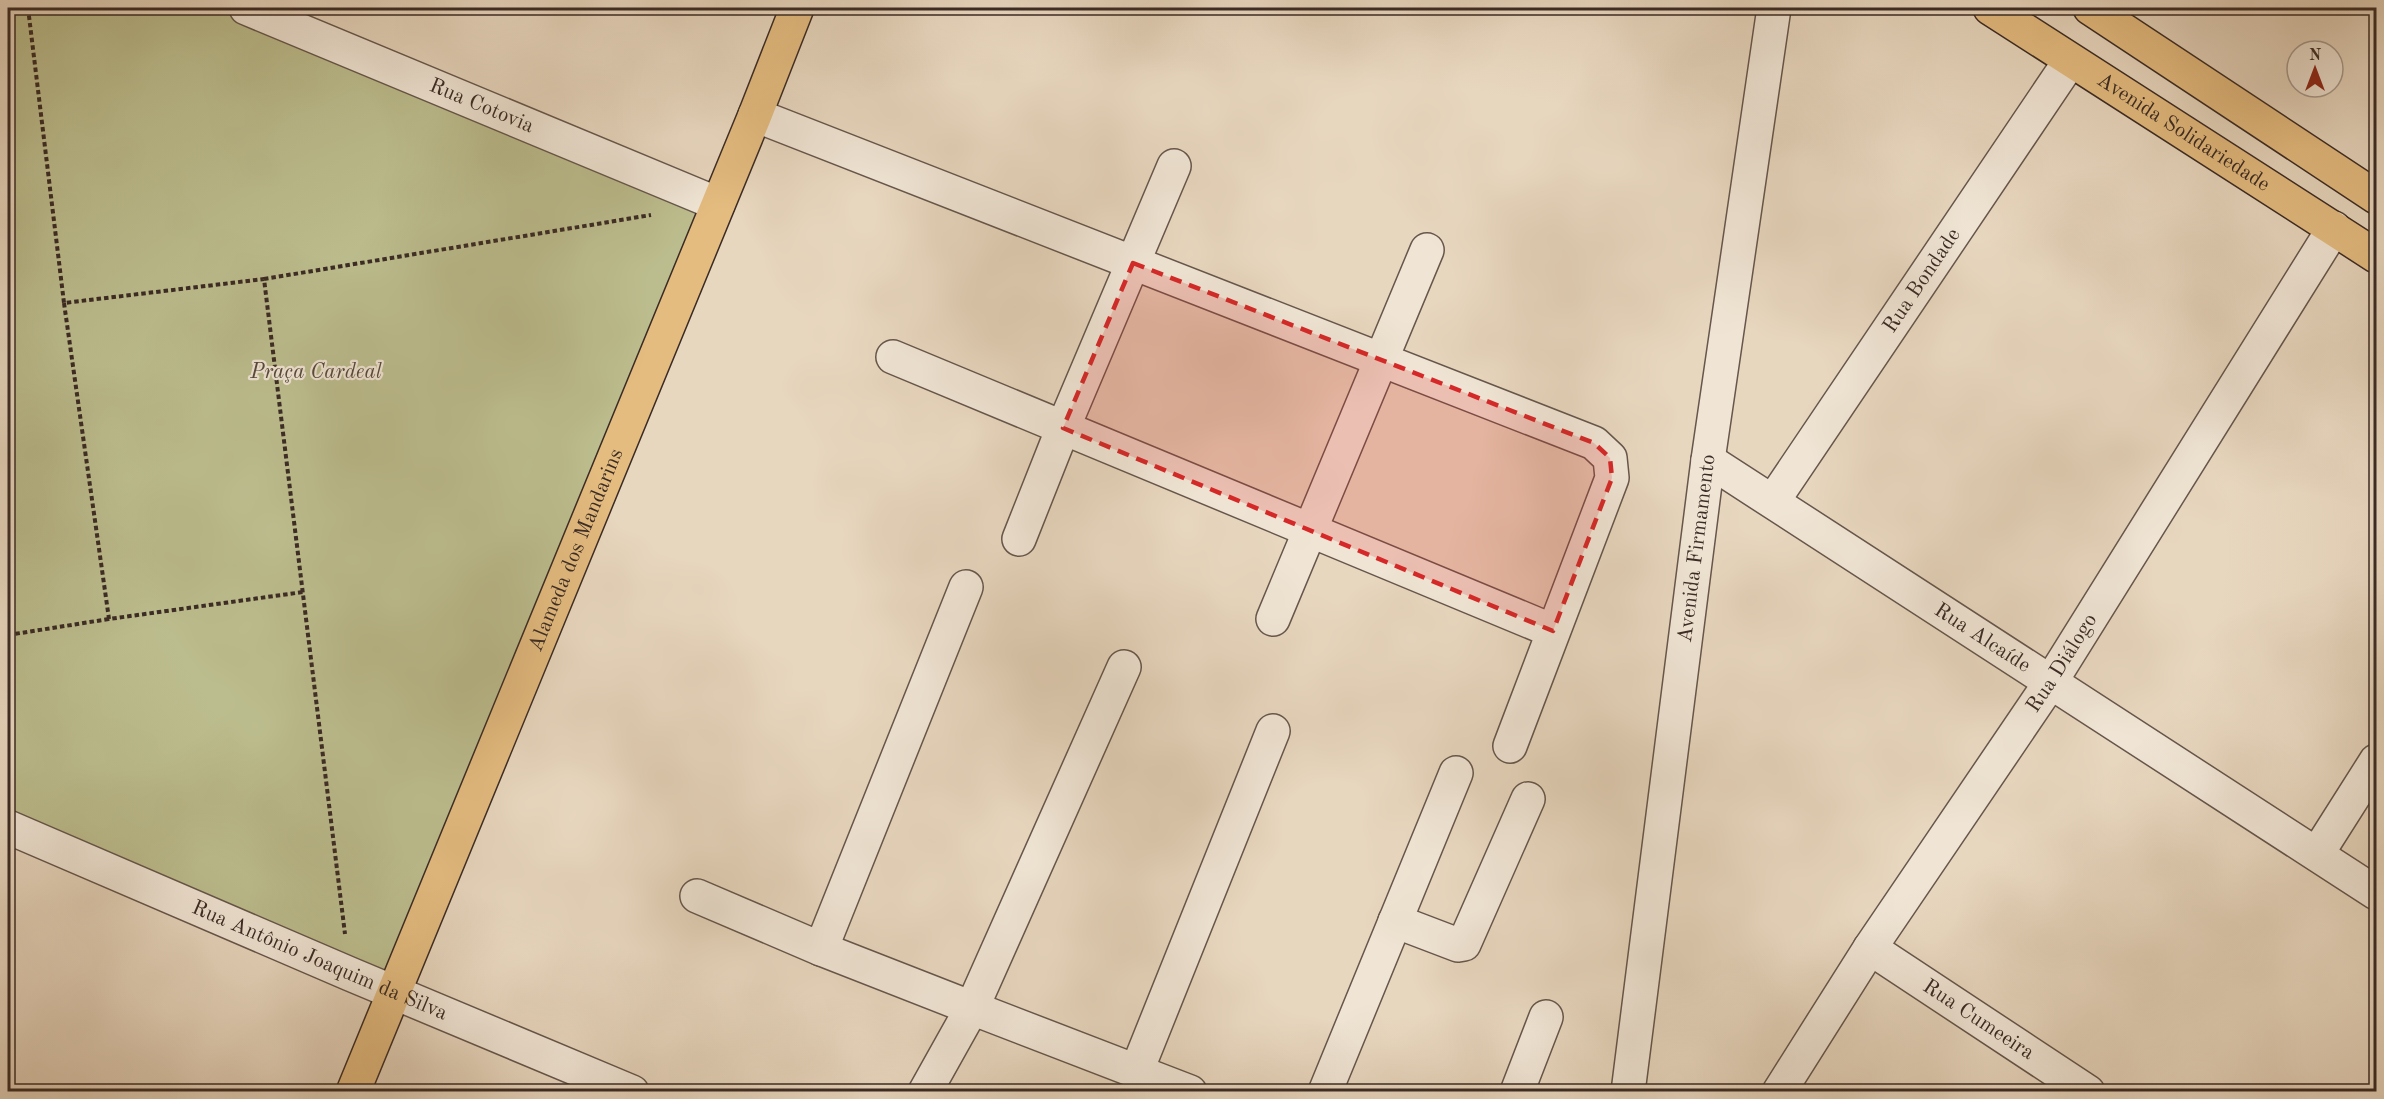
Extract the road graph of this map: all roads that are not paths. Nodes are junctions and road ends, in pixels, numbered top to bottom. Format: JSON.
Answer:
{"nodes":[{"id":1,"x":246,"y":8,"type":"edge"},
{"id":2,"x":797,"y":8,"type":"edge"},
{"id":3,"x":1774,"y":8,"type":"edge"},
{"id":4,"x":1990,"y":8,"type":"edge"},
{"id":5,"x":2090,"y":8,"type":"edge"},
{"id":6,"x":2070,"y":61,"type":"junction"},
{"id":7,"x":755,"y":115,"type":"junction"},
{"id":8,"x":1174,"y":166,"type":"dead end"},
{"id":9,"x":2376,"y":196,"type":"edge"},
{"id":10,"x":718,"y":204,"type":"junction"},
{"id":11,"x":2334,"y":228,"type":"junction"},
{"id":12,"x":1427,"y":250,"type":"dead end"},
{"id":13,"x":2376,"y":256,"type":"edge"},
{"id":14,"x":1133,"y":263,"type":"junction"},
{"id":15,"x":893,"y":357,"type":"dead end"},
{"id":16,"x":1380,"y":361,"type":"junction"},
{"id":17,"x":1063,"y":428,"type":"junction"},
{"id":18,"x":1708,"y":460,"type":"junction"},
{"id":19,"x":1773,"y":501,"type":"junction"},
{"id":20,"x":1310,"y":530,"type":"junction"},
{"id":21,"x":1019,"y":538,"type":"dead end"},
{"id":22,"x":966,"y":587,"type":"dead end"},
{"id":23,"x":1273,"y":619,"type":"dead end"},
{"id":24,"x":1552,"y":631,"type":"junction"},
{"id":25,"x":1124,"y":667,"type":"dead end"},
{"id":26,"x":2050,"y":683,"type":"junction"},
{"id":27,"x":1273,"y":731,"type":"dead end"},
{"id":28,"x":1510,"y":746,"type":"dead end"},
{"id":29,"x":2376,"y":761,"type":"edge"},
{"id":30,"x":1456,"y":773,"type":"dead end"},
{"id":31,"x":1528,"y":800,"type":"dead end"},
{"id":32,"x":8,"y":827,"type":"edge"},
{"id":33,"x":2317,"y":854,"type":"junction"},
{"id":34,"x":2376,"y":893,"type":"edge"},
{"id":35,"x":698,"y":896,"type":"dead end"},
{"id":36,"x":1395,"y":921,"type":"junction"},
{"id":37,"x":1870,"y":948,"type":"junction"},
{"id":38,"x":821,"y":949,"type":"junction"},
{"id":39,"x":395,"y":993,"type":"junction"},
{"id":40,"x":972,"y":1008,"type":"junction"},
{"id":41,"x":1546,"y":1017,"type":"dead end"},
{"id":42,"x":1137,"y":1070,"type":"junction"},
{"id":43,"x":353,"y":1092,"type":"edge"},
{"id":44,"x":632,"y":1092,"type":"edge"},
{"id":45,"x":925,"y":1092,"type":"edge"},
{"id":46,"x":1190,"y":1092,"type":"edge"},
{"id":47,"x":1325,"y":1092,"type":"edge"},
{"id":48,"x":1517,"y":1092,"type":"edge"},
{"id":49,"x":1628,"y":1092,"type":"edge"},
{"id":50,"x":1779,"y":1092,"type":"edge"},
{"id":51,"x":2088,"y":1092,"type":"edge"}],
"edges":[{"from":1,"to":10,"type":"street","name":"Rua Cotovia"},
{"from":2,"to":7,"type":"main road","name":"Alameda dos Mandarins"},
{"from":3,"to":18,"type":"street","name":"Avenida Firmamento"},
{"from":4,"to":6,"type":"main road","name":"Avenida Solidariedade"},
{"from":5,"to":9,"type":"main road"},
{"from":6,"to":11,"type":"main road","name":"Avenida Solidariedade"},
{"from":6,"to":19,"type":"street","name":"Rua Bondade"},
{"from":7,"to":10,"type":"main road","name":"Alameda dos Mandarins"},
{"from":7,"to":14,"type":"street"},
{"from":8,"to":14,"type":"street"},
{"from":10,"to":39,"type":"main road","name":"Alameda dos Mandarins"},
{"from":11,"to":13,"type":"main road","name":"Avenida Solidariedade"},
{"from":11,"to":26,"type":"street","name":"Rua Diálogo"},
{"from":12,"to":16,"type":"street"},
{"from":14,"to":16,"type":"street"},
{"from":14,"to":17,"type":"street"},
{"from":15,"to":17,"type":"street"},
{"from":16,"to":20,"type":"street"},
{"from":16,"to":24,"type":"street"},
{"from":17,"to":20,"type":"street"},
{"from":17,"to":21,"type":"street"},
{"from":18,"to":19,"type":"street","name":"Rua Alcaíde"},
{"from":18,"to":49,"type":"street","name":"Avenida Firmamento"},
{"from":19,"to":26,"type":"street","name":"Rua Alcaíde"},
{"from":20,"to":23,"type":"street"},
{"from":20,"to":24,"type":"street"},
{"from":22,"to":38,"type":"street"},
{"from":24,"to":28,"type":"street"},
{"from":25,"to":40,"type":"street"},
{"from":26,"to":33,"type":"street","name":"Rua Alcaíde"},
{"from":26,"to":37,"type":"street","name":"Rua Diálogo"},
{"from":27,"to":42,"type":"street"},
{"from":29,"to":33,"type":"street"},
{"from":30,"to":36,"type":"street"},
{"from":31,"to":36,"type":"street"},
{"from":32,"to":39,"type":"street","name":"Rua Antônio Joaquim da Silva"},
{"from":33,"to":34,"type":"street","name":"Rua Alcaíde"},
{"from":35,"to":38,"type":"street"},
{"from":36,"to":47,"type":"street"},
{"from":37,"to":50,"type":"street","name":"Rua Diálogo"},
{"from":37,"to":51,"type":"street","name":"Rua Cumeeira"},
{"from":38,"to":40,"type":"street"},
{"from":39,"to":43,"type":"main road","name":"Alameda dos Mandarins"},
{"from":39,"to":44,"type":"street","name":"Rua Antônio Joaquim da Silva"},
{"from":40,"to":42,"type":"street"},
{"from":40,"to":45,"type":"street"},
{"from":41,"to":48,"type":"street"},
{"from":42,"to":46,"type":"street"}]}
